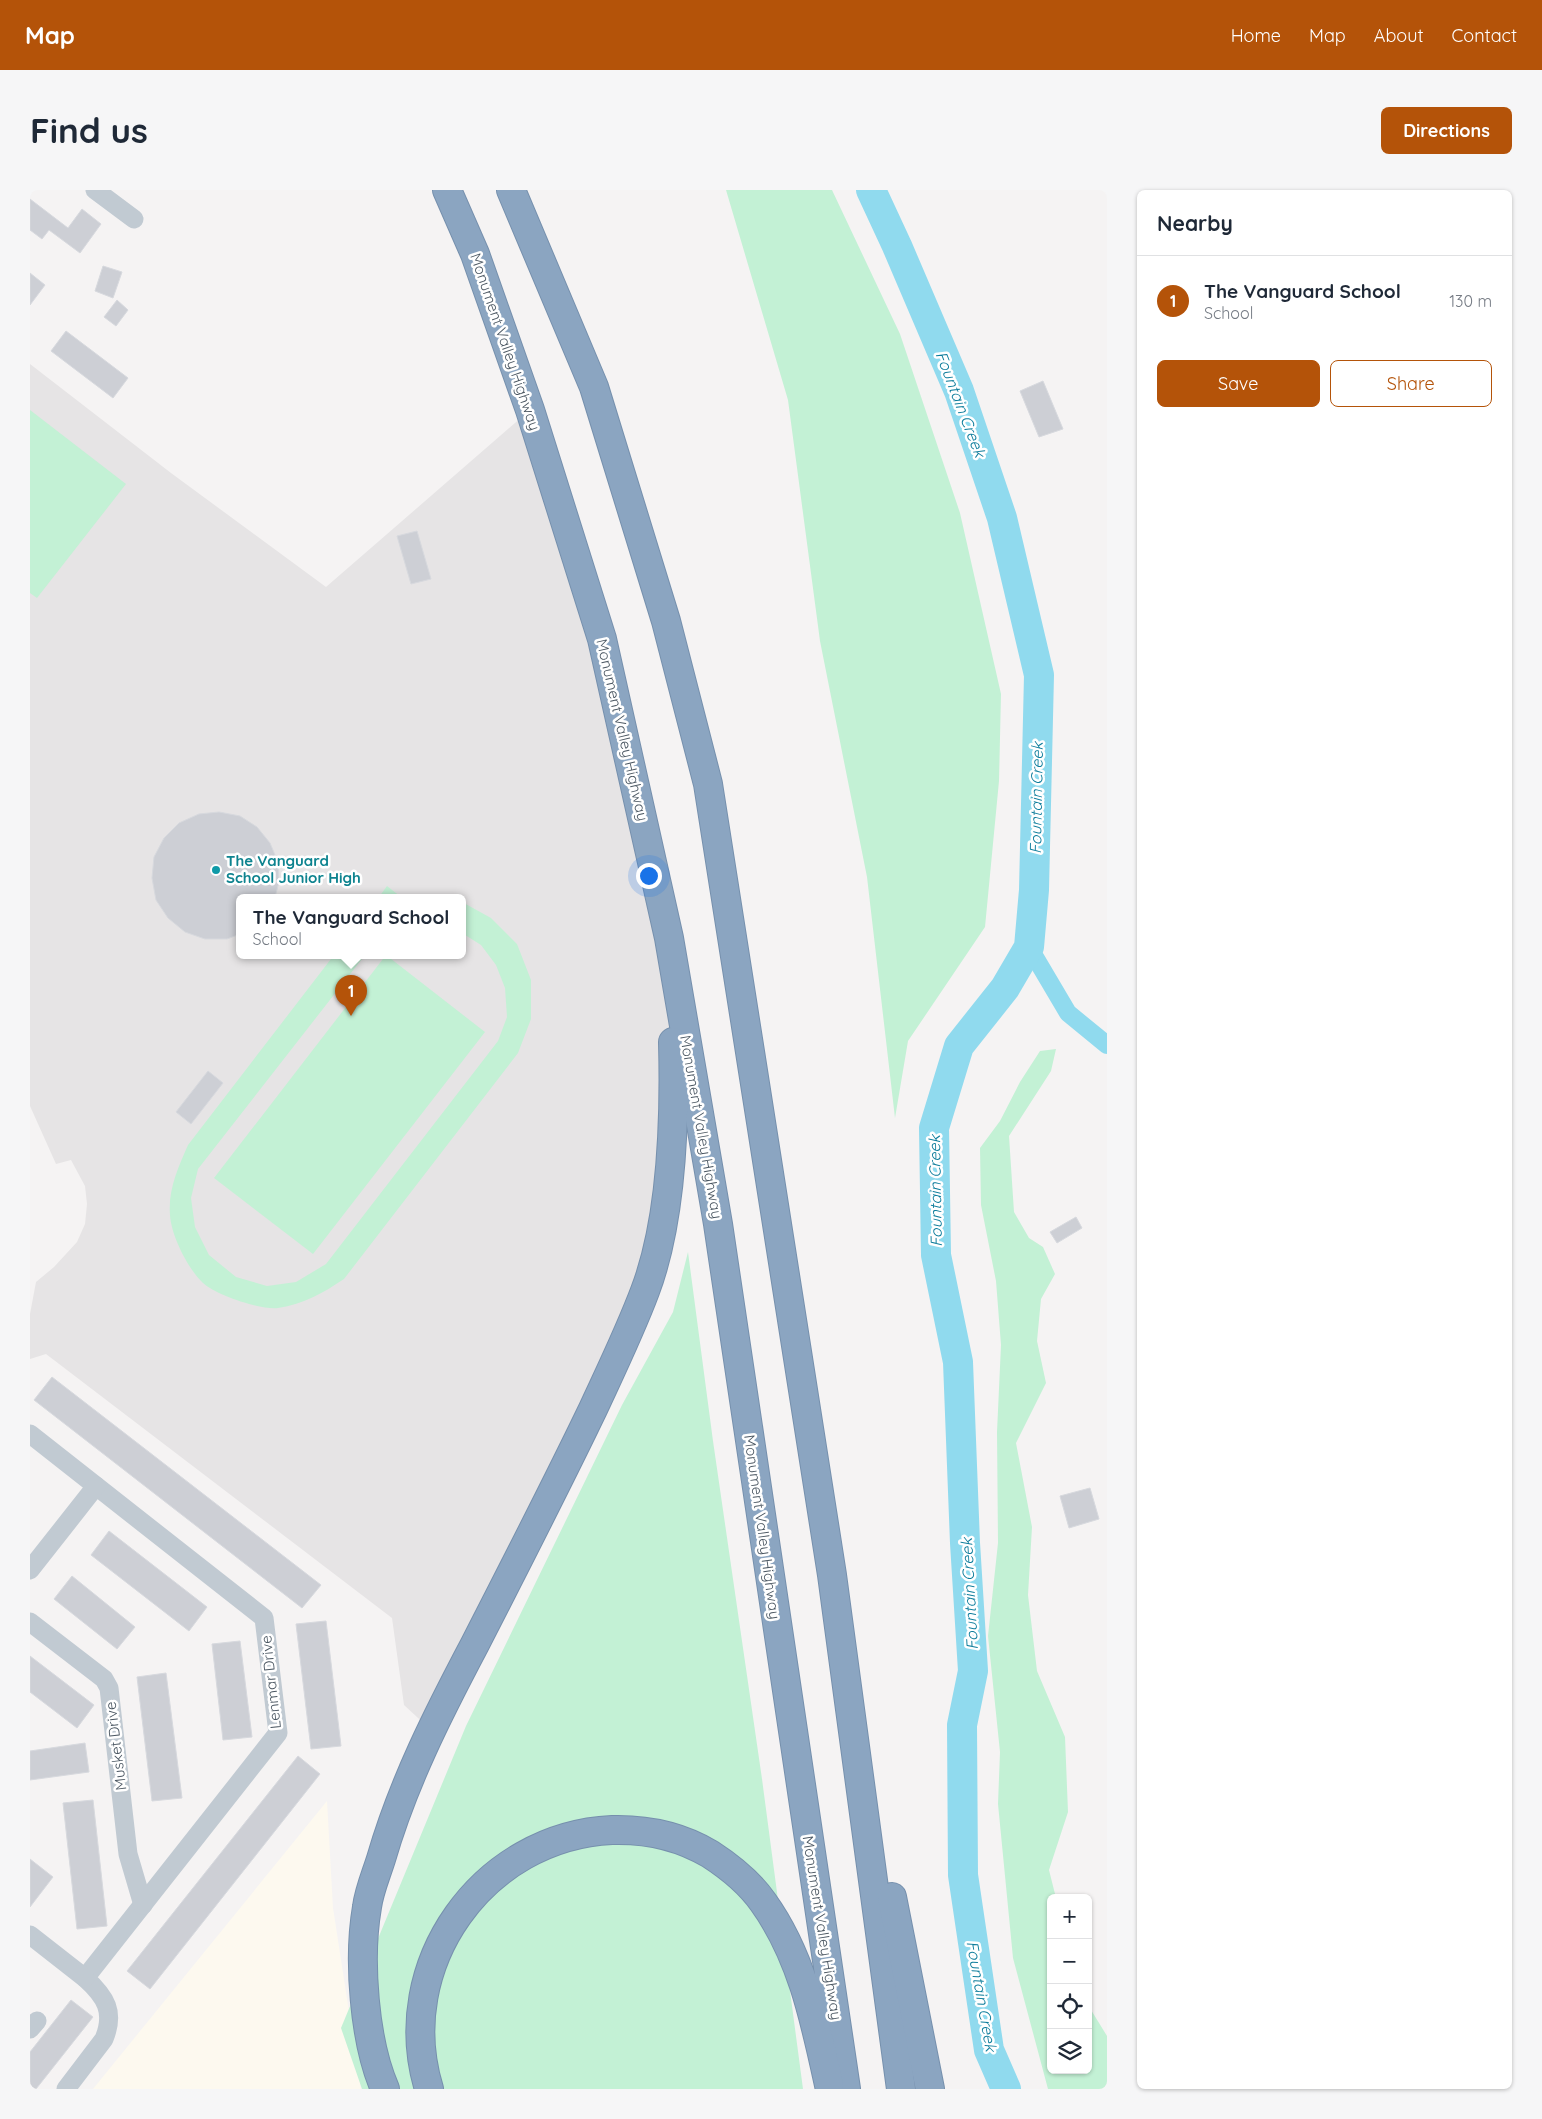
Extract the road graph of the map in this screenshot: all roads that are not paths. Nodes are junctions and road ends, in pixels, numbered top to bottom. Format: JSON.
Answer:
{"nodes":[{"id":1,"x":95,"y":190,"type":"edge"},
{"id":2,"x":442,"y":190,"type":"edge"},
{"id":3,"x":447,"y":190,"type":"edge"},
{"id":4,"x":511,"y":190,"type":"edge"},
{"id":5,"x":134,"y":219,"type":"dead end"},
{"id":6,"x":475,"y":254,"type":"junction"},
{"id":7,"x":669,"y":938,"type":"junction"},
{"id":8,"x":30,"y":1434,"type":"edge"},
{"id":9,"x":96,"y":1486,"type":"junction"},
{"id":10,"x":30,"y":1570,"type":"edge"},
{"id":11,"x":30,"y":1622,"type":"edge"},
{"id":12,"x":841,"y":1639,"type":"junction"},
{"id":13,"x":143,"y":1905,"type":"junction"},
{"id":14,"x":30,"y":1935,"type":"edge"},
{"id":15,"x":85,"y":1978,"type":"junction"},
{"id":16,"x":66,"y":2089,"type":"edge"},
{"id":17,"x":385,"y":2089,"type":"edge"},
{"id":18,"x":429,"y":2089,"type":"edge"},
{"id":19,"x":830,"y":2089,"type":"edge"},
{"id":20,"x":846,"y":2089,"type":"edge"},
{"id":21,"x":901,"y":2089,"type":"edge"},
{"id":22,"x":930,"y":2089,"type":"edge"}],
"edges":[{"from":1,"to":5,"type":"street"},
{"from":2,"to":6,"type":"highway"},
{"from":3,"to":6,"type":"highway","name":"Monument Valley Highway"},
{"from":4,"to":12,"type":"highway"},
{"from":6,"to":7,"type":"highway","name":"Monument Valley Highway"},
{"from":7,"to":17,"type":"highway"},
{"from":7,"to":20,"type":"highway","name":"Monument Valley Highway"},
{"from":8,"to":9,"type":"street","name":"Lenmar Drive"},
{"from":9,"to":10,"type":"street"},
{"from":9,"to":13,"type":"street","name":"Lenmar Drive"},
{"from":11,"to":13,"type":"street","name":"Musket Drive"},
{"from":12,"to":21,"type":"highway"},
{"from":12,"to":22,"type":"highway"},
{"from":13,"to":15,"type":"street","name":"Lenmar Drive"},
{"from":14,"to":15,"type":"street"},
{"from":15,"to":16,"type":"street"},
{"from":18,"to":19,"type":"highway"}]}
